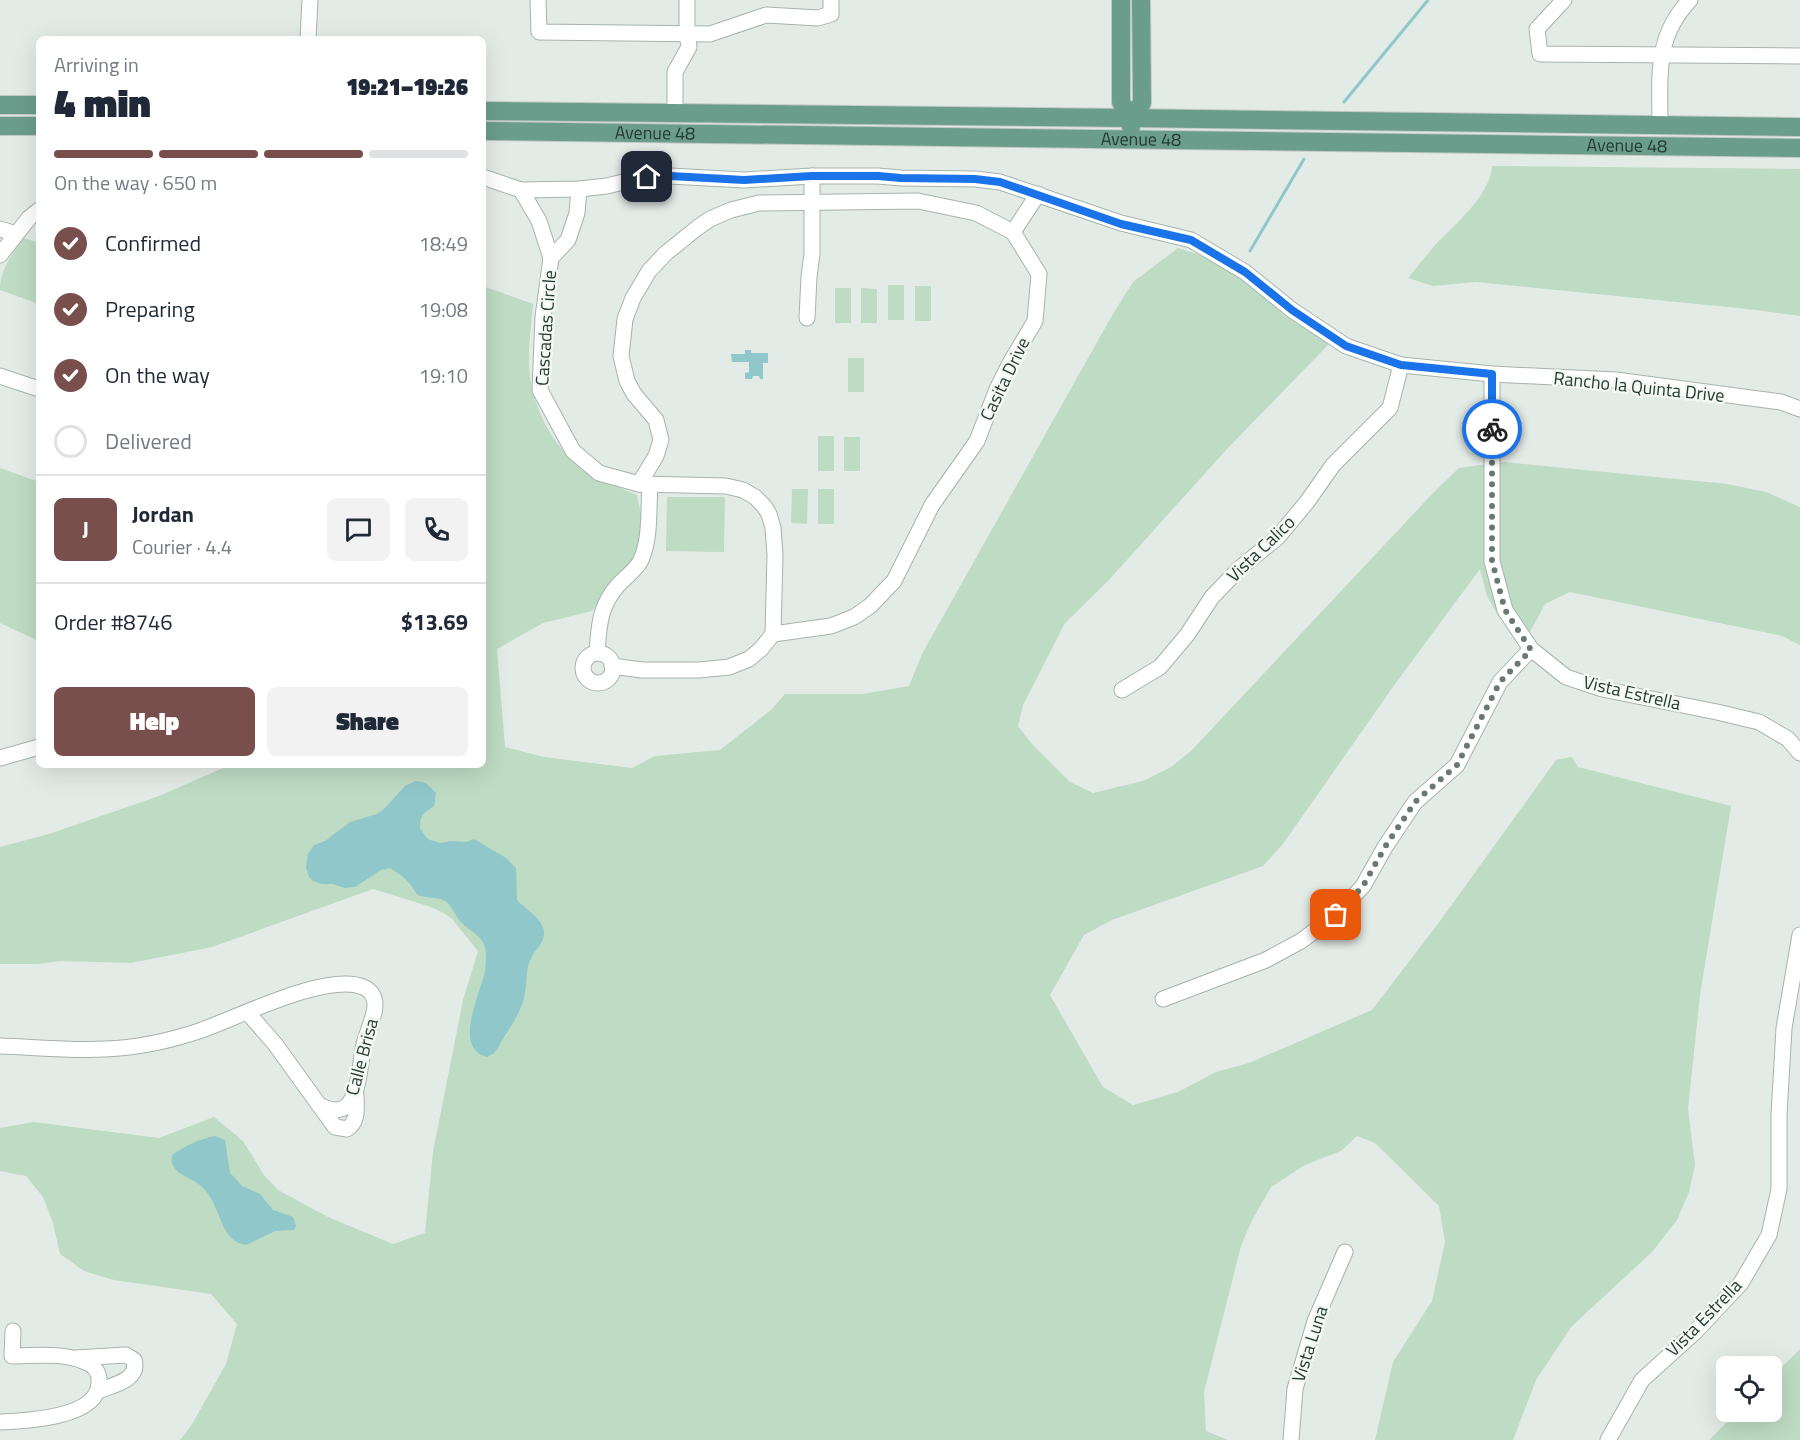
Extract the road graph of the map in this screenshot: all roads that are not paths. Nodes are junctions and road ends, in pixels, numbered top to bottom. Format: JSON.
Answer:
{"nodes":[{"id":1,"x":310,"y":0,"type":"edge"},
{"id":2,"x":319,"y":0,"type":"edge"},
{"id":3,"x":538,"y":0,"type":"edge"},
{"id":4,"x":687,"y":0,"type":"edge"},
{"id":5,"x":831,"y":0,"type":"edge"},
{"id":6,"x":1121,"y":0,"type":"edge"},
{"id":7,"x":1141,"y":0,"type":"edge"},
{"id":8,"x":1564,"y":0,"type":"edge"},
{"id":9,"x":1690,"y":0,"type":"edge"},
{"id":10,"x":687,"y":33,"type":"junction"},
{"id":11,"x":308,"y":36,"type":"edge"},
{"id":12,"x":318,"y":36,"type":"edge"},
{"id":13,"x":1661,"y":54,"type":"junction"},
{"id":14,"x":1800,"y":56,"type":"edge"},
{"id":15,"x":0,"y":105,"type":"edge"},
{"id":16,"x":36,"y":105,"type":"edge"},
{"id":17,"x":486,"y":111,"type":"edge"},
{"id":18,"x":670,"y":114,"type":"junction"},
{"id":19,"x":1130,"y":118,"type":"junction"},
{"id":20,"x":0,"y":126,"type":"edge"},
{"id":21,"x":36,"y":126,"type":"edge"},
{"id":22,"x":1660,"y":126,"type":"junction"},
{"id":23,"x":1800,"y":128,"type":"edge"},
{"id":24,"x":486,"y":131,"type":"edge"},
{"id":25,"x":544,"y":132,"type":"junction"},
{"id":26,"x":713,"y":134,"type":"junction"},
{"id":27,"x":1131,"y":139,"type":"junction"},
{"id":28,"x":1660,"y":146,"type":"junction"},
{"id":29,"x":1797,"y":147,"type":"edge"},
{"id":30,"x":812,"y":176,"type":"junction"},
{"id":31,"x":486,"y":178,"type":"edge"},
{"id":32,"x":579,"y":189,"type":"junction"},
{"id":33,"x":521,"y":190,"type":"junction"},
{"id":34,"x":1038,"y":194,"type":"junction"},
{"id":35,"x":812,"y":202,"type":"junction"},
{"id":36,"x":36,"y":212,"type":"edge"},
{"id":37,"x":0,"y":229,"type":"edge"},
{"id":38,"x":1012,"y":232,"type":"junction"},
{"id":39,"x":16,"y":234,"type":"junction"},
{"id":40,"x":1,"y":253,"type":"edge"},
{"id":41,"x":551,"y":258,"type":"junction"},
{"id":42,"x":807,"y":318,"type":"dead end"},
{"id":43,"x":1401,"y":365,"type":"junction"},
{"id":44,"x":1492,"y":374,"type":"junction"},
{"id":45,"x":0,"y":376,"type":"edge"},
{"id":46,"x":36,"y":387,"type":"edge"},
{"id":47,"x":1800,"y":410,"type":"edge"},
{"id":48,"x":645,"y":485,"type":"junction"},
{"id":49,"x":773,"y":634,"type":"junction"},
{"id":50,"x":1531,"y":650,"type":"junction"},
{"id":51,"x":597,"y":653,"type":"junction"},
{"id":52,"x":612,"y":666,"type":"junction"},
{"id":53,"x":1122,"y":690,"type":"dead end"},
{"id":54,"x":36,"y":748,"type":"edge"},
{"id":55,"x":1800,"y":753,"type":"edge"},
{"id":56,"x":1,"y":754,"type":"edge"},
{"id":57,"x":1800,"y":935,"type":"edge"},
{"id":58,"x":1163,"y":999,"type":"dead end"},
{"id":59,"x":248,"y":1013,"type":"junction"},
{"id":60,"x":0,"y":1046,"type":"edge"},
{"id":61,"x":356,"y":1095,"type":"junction"},
{"id":62,"x":319,"y":1105,"type":"junction"},
{"id":63,"x":1345,"y":1252,"type":"dead end"},
{"id":64,"x":13,"y":1331,"type":"dead end"},
{"id":65,"x":73,"y":1358,"type":"junction"},
{"id":66,"x":98,"y":1391,"type":"junction"},
{"id":67,"x":0,"y":1422,"type":"edge"},
{"id":68,"x":1291,"y":1440,"type":"edge"},
{"id":69,"x":1608,"y":1440,"type":"edge"}],
"edges":[{"from":1,"to":11,"type":"street"},
{"from":2,"to":12,"type":"street"},
{"from":3,"to":10,"type":"street"},
{"from":4,"to":10,"type":"street"},
{"from":5,"to":10,"type":"street"},
{"from":6,"to":19,"type":"main road"},
{"from":7,"to":19,"type":"main road"},
{"from":8,"to":13,"type":"street"},
{"from":9,"to":13,"type":"street"},
{"from":10,"to":18,"type":"street"},
{"from":13,"to":14,"type":"street"},
{"from":13,"to":22,"type":"street"},
{"from":15,"to":16,"type":"main road"},
{"from":17,"to":18,"type":"main road","name":"Avenue 48"},
{"from":18,"to":19,"type":"main road","name":"Avenue 48"},
{"from":18,"to":25,"type":"main road"},
{"from":18,"to":26,"type":"main road"},
{"from":19,"to":22,"type":"main road","name":"Avenue 48"},
{"from":19,"to":27,"type":"main road"},
{"from":20,"to":21,"type":"main road"},
{"from":22,"to":23,"type":"main road","name":"Avenue 48"},
{"from":22,"to":28,"type":"main road"},
{"from":24,"to":25,"type":"main road","name":"Avenue 48"},
{"from":25,"to":26,"type":"main road","name":"Avenue 48"},
{"from":26,"to":27,"type":"main road","name":"Avenue 48"},
{"from":27,"to":28,"type":"main road","name":"Avenue 48"},
{"from":28,"to":29,"type":"main road","name":"Avenue 48"},
{"from":30,"to":32,"type":"street","name":"Rancho la Quinta Drive"},
{"from":30,"to":34,"type":"street","name":"Rancho la Quinta Drive"},
{"from":30,"to":35,"type":"street"},
{"from":31,"to":33,"type":"street","name":"Rancho la Quinta Drive"},
{"from":32,"to":33,"type":"street","name":"Rancho la Quinta Drive"},
{"from":32,"to":41,"type":"street"},
{"from":33,"to":41,"type":"street","name":"Cascadas Circle"},
{"from":34,"to":38,"type":"street"},
{"from":34,"to":43,"type":"street","name":"Rancho la Quinta Drive"},
{"from":35,"to":38,"type":"street","name":"Casita Drive"},
{"from":35,"to":42,"type":"street"},
{"from":35,"to":48,"type":"street","name":"Casita Drive"},
{"from":36,"to":39,"type":"street"},
{"from":37,"to":39,"type":"street"},
{"from":38,"to":49,"type":"street","name":"Casita Drive"},
{"from":39,"to":40,"type":"street"},
{"from":41,"to":48,"type":"street","name":"Cascadas Circle"},
{"from":43,"to":44,"type":"street","name":"Rancho la Quinta Drive"},
{"from":43,"to":53,"type":"street","name":"Vista Calico"},
{"from":44,"to":47,"type":"street","name":"Rancho la Quinta Drive"},
{"from":44,"to":50,"type":"street","name":"Vista Estrella"},
{"from":45,"to":46,"type":"street"},
{"from":48,"to":49,"type":"street","name":"Cascadas Circle"},
{"from":48,"to":51,"type":"street"},
{"from":49,"to":52,"type":"street"},
{"from":50,"to":55,"type":"street","name":"Vista Estrella"},
{"from":50,"to":58,"type":"street"},
{"from":51,"to":52,"type":"street"},
{"from":51,"to":52,"type":"street"},
{"from":54,"to":56,"type":"street"},
{"from":57,"to":69,"type":"street","name":"Vista Estrella"},
{"from":59,"to":60,"type":"street","name":"Calle Brisa"},
{"from":59,"to":61,"type":"street","name":"Calle Brisa"},
{"from":59,"to":62,"type":"street","name":"Calle Brisa"},
{"from":61,"to":62,"type":"street","name":"Calle Brisa"},
{"from":61,"to":62,"type":"street"},
{"from":63,"to":68,"type":"street","name":"Vista Luna"},
{"from":64,"to":65,"type":"street"},
{"from":65,"to":66,"type":"street"},
{"from":65,"to":66,"type":"street"},
{"from":66,"to":67,"type":"street"}]}
